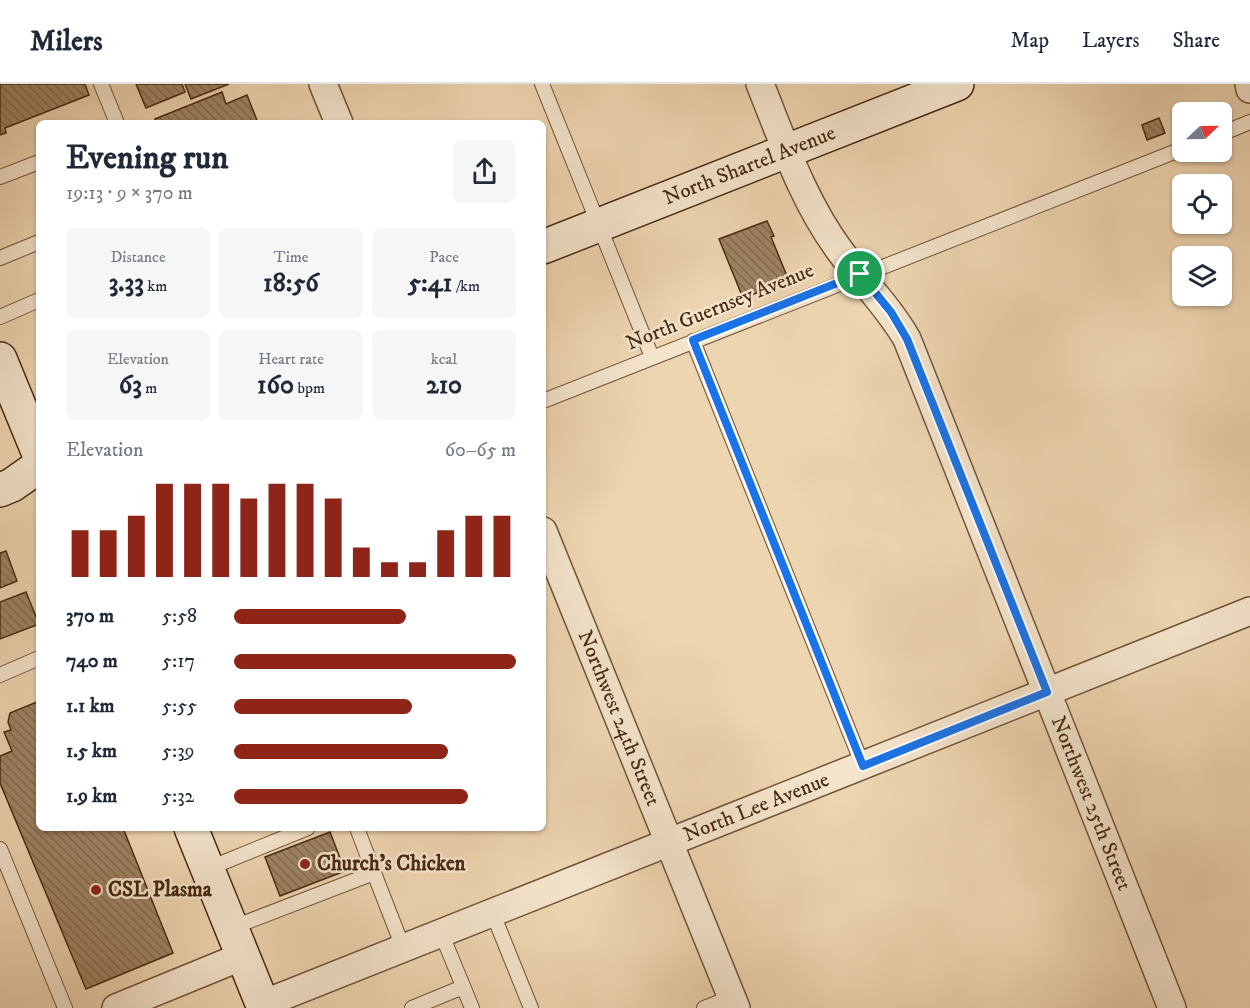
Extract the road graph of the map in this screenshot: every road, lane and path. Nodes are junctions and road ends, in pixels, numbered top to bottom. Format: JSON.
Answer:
{"nodes":[{"id":1,"x":101,"y":84,"type":"edge"},
{"id":2,"x":323,"y":84,"type":"edge"},
{"id":3,"x":542,"y":84,"type":"edge"},
{"id":4,"x":760,"y":84,"type":"edge"},
{"id":5,"x":957,"y":84,"type":"edge"},
{"id":6,"x":1249,"y":84,"type":"edge"},
{"id":7,"x":1250,"y":90,"type":"edge"},
{"id":8,"x":116,"y":120,"type":"edge"},
{"id":9,"x":337,"y":120,"type":"edge"},
{"id":10,"x":1250,"y":122,"type":"edge"},
{"id":11,"x":1232,"y":129,"type":"edge"},
{"id":12,"x":787,"y":151,"type":"junction"},
{"id":13,"x":1172,"y":153,"type":"edge"},
{"id":14,"x":36,"y":163,"type":"edge"},
{"id":15,"x":0,"y":177,"type":"edge"},
{"id":16,"x":599,"y":225,"type":"junction"},
{"id":17,"x":36,"y":243,"type":"edge"},
{"id":18,"x":546,"y":247,"type":"edge"},
{"id":19,"x":0,"y":258,"type":"edge"},
{"id":20,"x":860,"y":274,"type":"junction"},
{"id":21,"x":36,"y":301,"type":"edge"},
{"id":22,"x":0,"y":317,"type":"edge"},
{"id":23,"x":693,"y":340,"type":"junction"},
{"id":24,"x":652,"y":357,"type":"junction"},
{"id":25,"x":0,"y":358,"type":"edge"},
{"id":26,"x":546,"y":399,"type":"edge"},
{"id":27,"x":36,"y":447,"type":"edge"},
{"id":28,"x":36,"y":468,"type":"edge"},
{"id":29,"x":0,"y":490,"type":"edge"},
{"id":30,"x":546,"y":538,"type":"edge"},
{"id":31,"x":1250,"y":611,"type":"edge"},
{"id":32,"x":36,"y":659,"type":"edge"},
{"id":33,"x":0,"y":675,"type":"edge"},
{"id":34,"x":1047,"y":692,"type":"junction"},
{"id":35,"x":863,"y":766,"type":"junction"},
{"id":36,"x":192,"y":831,"type":"edge"},
{"id":37,"x":301,"y":831,"type":"edge"},
{"id":38,"x":358,"y":831,"type":"edge"},
{"id":39,"x":669,"y":844,"type":"junction"},
{"id":40,"x":0,"y":849,"type":"edge"},
{"id":41,"x":207,"y":869,"type":"junction"},
{"id":42,"x":374,"y":873,"type":"junction"},
{"id":43,"x":493,"y":914,"type":"junction"},
{"id":44,"x":442,"y":935,"type":"junction"},
{"id":45,"x":237,"y":942,"type":"junction"},
{"id":46,"x":404,"y":950,"type":"junction"},
{"id":47,"x":463,"y":987,"type":"junction"},
{"id":48,"x":734,"y":1002,"type":"edge"},
{"id":49,"x":264,"y":1007,"type":"edge"},
{"id":50,"x":65,"y":1008,"type":"edge"},
{"id":51,"x":116,"y":1008,"type":"edge"},
{"id":52,"x":412,"y":1008,"type":"edge"},
{"id":53,"x":472,"y":1008,"type":"edge"},
{"id":54,"x":531,"y":1008,"type":"edge"},
{"id":55,"x":704,"y":1008,"type":"edge"},
{"id":56,"x":1172,"y":1008,"type":"edge"}],
"edges":[{"from":1,"to":8,"type":"lane"},
{"from":2,"to":9,"type":"street"},
{"from":3,"to":16,"type":"lane"},
{"from":4,"to":12,"type":"street","name":"Northwest 25th Street"},
{"from":5,"to":12,"type":"street","name":"North Shartel Avenue"},
{"from":6,"to":7,"type":"street"},
{"from":10,"to":11,"type":"lane"},
{"from":12,"to":16,"type":"street","name":"North Shartel Avenue"},
{"from":12,"to":20,"type":"street","name":"Northwest 25th Street"},
{"from":13,"to":20,"type":"lane","name":"North Guernsey Avenue"},
{"from":14,"to":15,"type":"lane"},
{"from":16,"to":18,"type":"street","name":"North Shartel Avenue"},
{"from":16,"to":24,"type":"lane"},
{"from":17,"to":19,"type":"lane"},
{"from":20,"to":23,"type":"lane","name":"North Guernsey Avenue"},
{"from":20,"to":34,"type":"street","name":"Northwest 25th Street"},
{"from":21,"to":22,"type":"lane"},
{"from":23,"to":24,"type":"lane","name":"North Guernsey Avenue"},
{"from":23,"to":35,"type":"lane"},
{"from":24,"to":26,"type":"lane","name":"North Guernsey Avenue"},
{"from":25,"to":27,"type":"street"},
{"from":28,"to":29,"type":"street"},
{"from":30,"to":39,"type":"street","name":"Northwest 24th Street"},
{"from":31,"to":34,"type":"street","name":"North Lee Avenue"},
{"from":32,"to":33,"type":"lane"},
{"from":34,"to":35,"type":"street","name":"North Lee Avenue"},
{"from":34,"to":56,"type":"street","name":"Northwest 25th Street"},
{"from":35,"to":39,"type":"street","name":"North Lee Avenue"},
{"from":36,"to":41,"type":"street"},
{"from":37,"to":41,"type":"lane"},
{"from":38,"to":42,"type":"lane"},
{"from":39,"to":43,"type":"street","name":"North Lee Avenue"},
{"from":39,"to":48,"type":"street","name":"Northwest 24th Street"},
{"from":40,"to":50,"type":"lane"},
{"from":41,"to":45,"type":"street"},
{"from":42,"to":45,"type":"lane"},
{"from":42,"to":46,"type":"lane"},
{"from":43,"to":44,"type":"street","name":"North Lee Avenue"},
{"from":43,"to":54,"type":"lane"},
{"from":44,"to":46,"type":"street","name":"North Lee Avenue"},
{"from":44,"to":47,"type":"lane"},
{"from":45,"to":49,"type":"street"},
{"from":45,"to":51,"type":"street"},
{"from":46,"to":49,"type":"street","name":"North Lee Avenue"},
{"from":47,"to":52,"type":"lane"},
{"from":47,"to":53,"type":"lane"},
{"from":48,"to":55,"type":"lane"}]}
